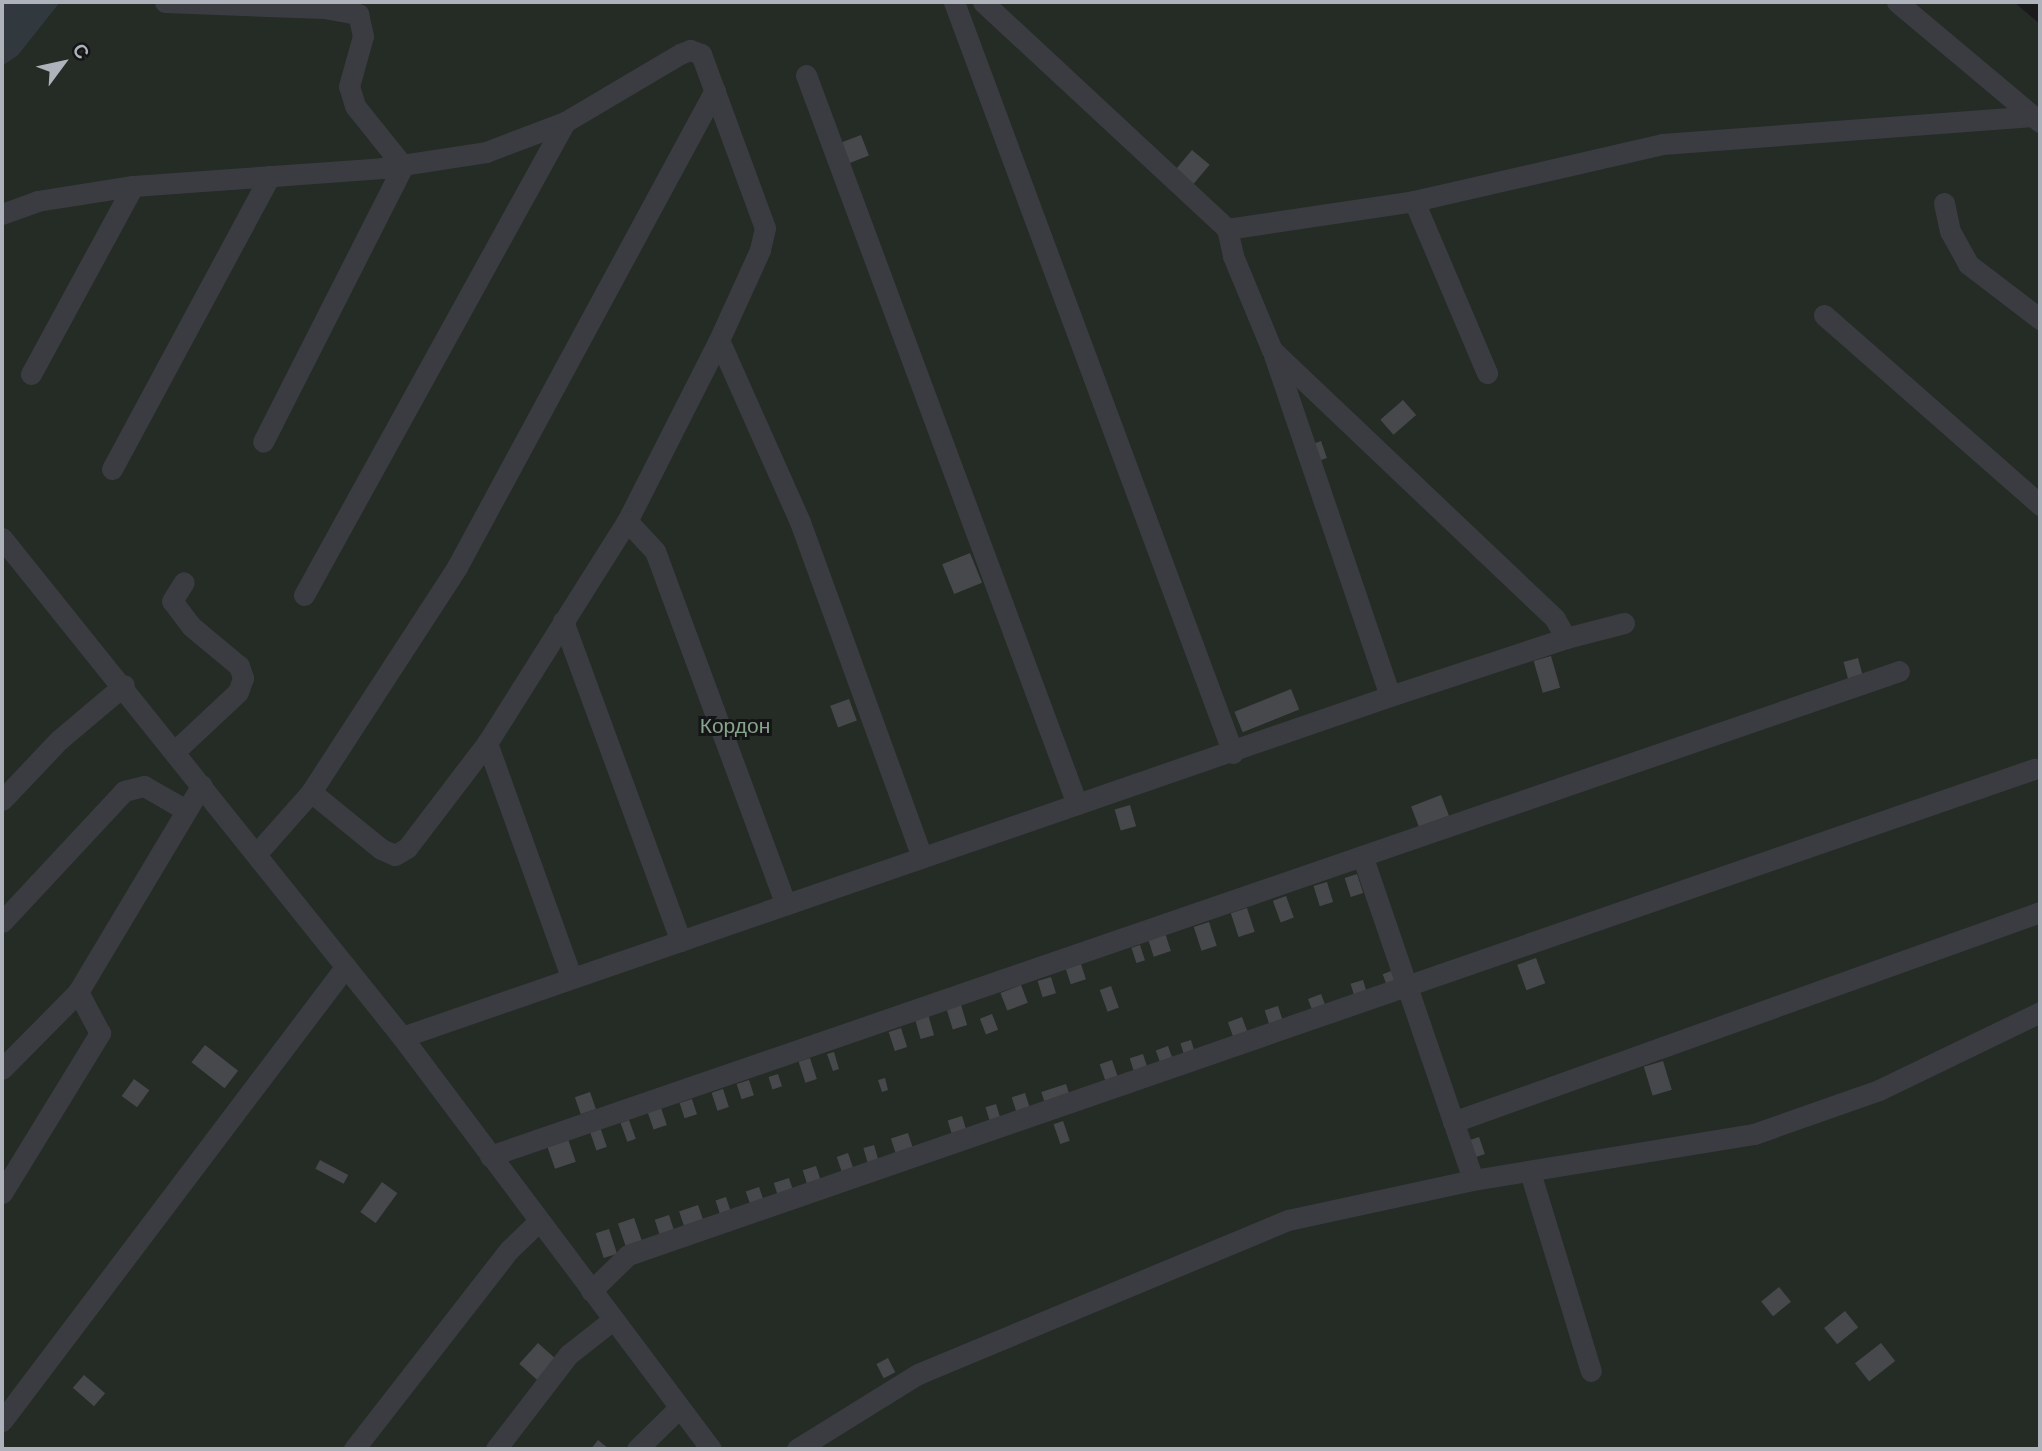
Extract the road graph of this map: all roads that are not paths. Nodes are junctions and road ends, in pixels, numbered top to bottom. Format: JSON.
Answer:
{"nodes":[{"id":1,"x":165,"y":2,"type":"edge"},
{"id":2,"x":954,"y":2,"type":"edge"},
{"id":3,"x":983,"y":2,"type":"edge"},
{"id":4,"x":1897,"y":2,"type":"edge"},
{"id":5,"x":806,"y":75,"type":"dead end"},
{"id":6,"x":715,"y":90,"type":"junction"},
{"id":7,"x":2037,"y":119,"type":"edge"},
{"id":8,"x":565,"y":122,"type":"junction"},
{"id":9,"x":403,"y":166,"type":"junction"},
{"id":10,"x":270,"y":176,"type":"junction"},
{"id":11,"x":133,"y":186,"type":"junction"},
{"id":12,"x":1414,"y":201,"type":"junction"},
{"id":13,"x":1944,"y":203,"type":"dead end"},
{"id":14,"x":2,"y":214,"type":"edge"},
{"id":15,"x":1227,"y":229,"type":"junction"},
{"id":16,"x":1824,"y":315,"type":"dead end"},
{"id":17,"x":2040,"y":318,"type":"edge"},
{"id":18,"x":719,"y":340,"type":"junction"},
{"id":19,"x":1272,"y":350,"type":"junction"},
{"id":20,"x":1487,"y":373,"type":"dead end"},
{"id":21,"x":31,"y":374,"type":"dead end"},
{"id":22,"x":263,"y":442,"type":"dead end"},
{"id":23,"x":112,"y":469,"type":"dead end"},
{"id":24,"x":2040,"y":505,"type":"edge"},
{"id":25,"x":627,"y":522,"type":"junction"},
{"id":26,"x":2,"y":538,"type":"edge"},
{"id":27,"x":184,"y":582,"type":"dead end"},
{"id":28,"x":304,"y":595,"type":"dead end"},
{"id":29,"x":563,"y":621,"type":"junction"},
{"id":30,"x":1624,"y":623,"type":"dead end"},
{"id":31,"x":1566,"y":638,"type":"junction"},
{"id":32,"x":1899,"y":671,"type":"dead end"},
{"id":33,"x":124,"y":684,"type":"junction"},
{"id":34,"x":1390,"y":696,"type":"junction"},
{"id":35,"x":487,"y":743,"type":"junction"},
{"id":36,"x":175,"y":751,"type":"junction"},
{"id":37,"x":1233,"y":753,"type":"junction"},
{"id":38,"x":2034,"y":769,"type":"dead end"},
{"id":39,"x":202,"y":785,"type":"junction"},
{"id":40,"x":312,"y":792,"type":"junction"},
{"id":41,"x":2,"y":800,"type":"edge"},
{"id":42,"x":1077,"y":804,"type":"junction"},
{"id":43,"x":184,"y":809,"type":"junction"},
{"id":44,"x":258,"y":852,"type":"junction"},
{"id":45,"x":922,"y":857,"type":"junction"},
{"id":46,"x":1363,"y":858,"type":"junction"},
{"id":47,"x":786,"y":905,"type":"junction"},
{"id":48,"x":2040,"y":912,"type":"edge"},
{"id":49,"x":2,"y":922,"type":"edge"},
{"id":50,"x":681,"y":941,"type":"junction"},
{"id":51,"x":346,"y":966,"type":"junction"},
{"id":52,"x":571,"y":976,"type":"junction"},
{"id":53,"x":1405,"y":988,"type":"junction"},
{"id":54,"x":78,"y":992,"type":"junction"},
{"id":55,"x":2040,"y":1013,"type":"edge"},
{"id":56,"x":402,"y":1037,"type":"junction"},
{"id":57,"x":2,"y":1069,"type":"edge"},
{"id":58,"x":1453,"y":1122,"type":"junction"},
{"id":59,"x":490,"y":1156,"type":"junction"},
{"id":60,"x":1530,"y":1172,"type":"junction"},
{"id":61,"x":1473,"y":1180,"type":"junction"},
{"id":62,"x":2,"y":1193,"type":"edge"},
{"id":63,"x":538,"y":1222,"type":"junction"},
{"id":64,"x":591,"y":1291,"type":"junction"},
{"id":65,"x":611,"y":1321,"type":"junction"},
{"id":66,"x":1591,"y":1371,"type":"dead end"},
{"id":67,"x":677,"y":1410,"type":"junction"},
{"id":68,"x":2,"y":1421,"type":"edge"},
{"id":69,"x":354,"y":1449,"type":"edge"},
{"id":70,"x":496,"y":1449,"type":"edge"},
{"id":71,"x":637,"y":1449,"type":"edge"},
{"id":72,"x":711,"y":1449,"type":"edge"},
{"id":73,"x":797,"y":1449,"type":"edge"}],
"edges":[{"from":1,"to":9,"type":"street"},
{"from":2,"to":37,"type":"street"},
{"from":3,"to":15,"type":"street"},
{"from":4,"to":7,"type":"street"},
{"from":5,"to":42,"type":"street"},
{"from":6,"to":8,"type":"street"},
{"from":6,"to":18,"type":"street"},
{"from":6,"to":40,"type":"street"},
{"from":7,"to":12,"type":"street"},
{"from":8,"to":9,"type":"street"},
{"from":8,"to":28,"type":"street"},
{"from":9,"to":10,"type":"street"},
{"from":9,"to":22,"type":"street"},
{"from":10,"to":11,"type":"street"},
{"from":10,"to":23,"type":"street"},
{"from":11,"to":14,"type":"street"},
{"from":11,"to":21,"type":"street"},
{"from":12,"to":15,"type":"street"},
{"from":12,"to":20,"type":"street"},
{"from":13,"to":17,"type":"street"},
{"from":15,"to":19,"type":"street"},
{"from":16,"to":24,"type":"street"},
{"from":18,"to":25,"type":"street"},
{"from":18,"to":45,"type":"street"},
{"from":19,"to":31,"type":"street"},
{"from":19,"to":34,"type":"street"},
{"from":25,"to":29,"type":"street"},
{"from":25,"to":47,"type":"street"},
{"from":26,"to":33,"type":"street"},
{"from":27,"to":36,"type":"street"},
{"from":29,"to":35,"type":"street"},
{"from":29,"to":50,"type":"street"},
{"from":30,"to":31,"type":"street"},
{"from":31,"to":34,"type":"street"},
{"from":32,"to":46,"type":"street"},
{"from":33,"to":36,"type":"street"},
{"from":33,"to":41,"type":"street"},
{"from":34,"to":37,"type":"street"},
{"from":35,"to":40,"type":"street"},
{"from":35,"to":52,"type":"street"},
{"from":36,"to":39,"type":"street"},
{"from":37,"to":42,"type":"street"},
{"from":38,"to":53,"type":"street"},
{"from":39,"to":43,"type":"street"},
{"from":39,"to":44,"type":"street"},
{"from":40,"to":44,"type":"street"},
{"from":42,"to":45,"type":"street"},
{"from":43,"to":49,"type":"street"},
{"from":43,"to":54,"type":"street"},
{"from":44,"to":51,"type":"street"},
{"from":45,"to":47,"type":"street"},
{"from":46,"to":53,"type":"street"},
{"from":46,"to":59,"type":"street"},
{"from":47,"to":50,"type":"street"},
{"from":48,"to":58,"type":"street"},
{"from":50,"to":52,"type":"street"},
{"from":51,"to":56,"type":"street"},
{"from":51,"to":68,"type":"street"},
{"from":52,"to":56,"type":"street"},
{"from":53,"to":58,"type":"street"},
{"from":53,"to":64,"type":"street"},
{"from":54,"to":57,"type":"street"},
{"from":54,"to":62,"type":"street"},
{"from":55,"to":60,"type":"street"},
{"from":56,"to":59,"type":"street"},
{"from":58,"to":61,"type":"street"},
{"from":59,"to":63,"type":"street"},
{"from":60,"to":61,"type":"street"},
{"from":60,"to":66,"type":"street"},
{"from":61,"to":73,"type":"street"},
{"from":63,"to":64,"type":"street"},
{"from":63,"to":69,"type":"street"},
{"from":64,"to":65,"type":"street"},
{"from":65,"to":67,"type":"street"},
{"from":65,"to":70,"type":"street"},
{"from":67,"to":71,"type":"street"},
{"from":67,"to":72,"type":"street"}]}
